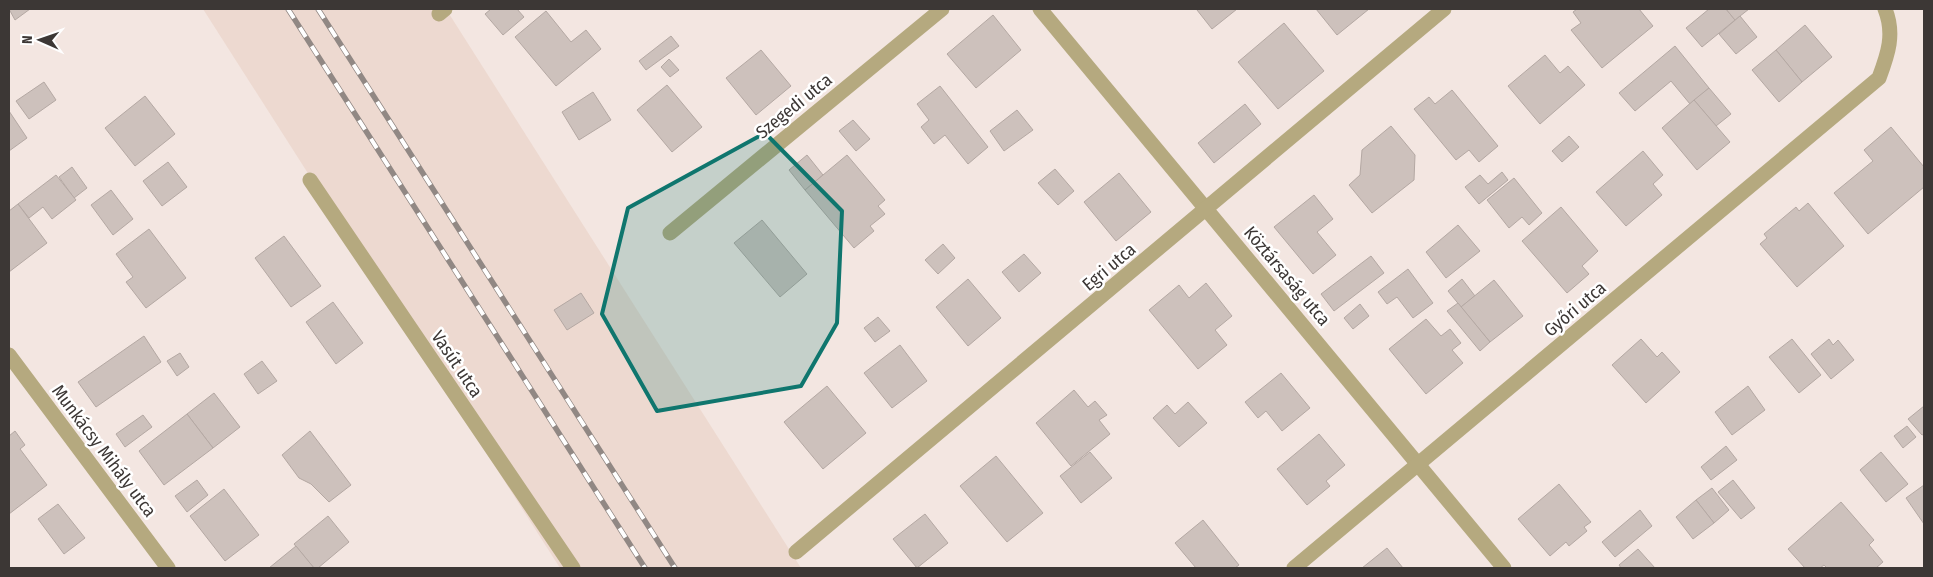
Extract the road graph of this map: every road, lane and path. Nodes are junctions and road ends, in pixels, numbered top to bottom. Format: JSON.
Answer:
{"nodes":[{"id":1,"x":942,"y":9,"type":"edge"},
{"id":2,"x":1040,"y":9,"type":"edge"},
{"id":3,"x":1444,"y":9,"type":"edge"},
{"id":4,"x":1886,"y":9,"type":"edge"},
{"id":5,"x":310,"y":180,"type":"dead end"},
{"id":6,"x":1207,"y":210,"type":"junction"},
{"id":7,"x":670,"y":233,"type":"dead end"},
{"id":8,"x":9,"y":355,"type":"edge"},
{"id":9,"x":1418,"y":464,"type":"junction"},
{"id":10,"x":796,"y":552,"type":"dead end"},
{"id":11,"x":168,"y":568,"type":"edge"},
{"id":12,"x":573,"y":568,"type":"edge"},
{"id":13,"x":1294,"y":568,"type":"edge"},
{"id":14,"x":1504,"y":568,"type":"edge"}],
"edges":[{"from":1,"to":7,"type":"street","name":"Szegedi utca"},
{"from":2,"to":6,"type":"street","name":"Köztársaság utca"},
{"from":3,"to":6,"type":"street","name":"Egri utca"},
{"from":4,"to":9,"type":"street","name":"Győri utca"},
{"from":5,"to":12,"type":"street","name":"Vasút utca"},
{"from":6,"to":9,"type":"street","name":"Köztársaság utca"},
{"from":6,"to":10,"type":"street","name":"Egri utca"},
{"from":8,"to":11,"type":"street","name":"Munkácsy Mihály utca"},
{"from":9,"to":13,"type":"street","name":"Győri utca"},
{"from":9,"to":14,"type":"street","name":"Köztársaság utca"}]}
